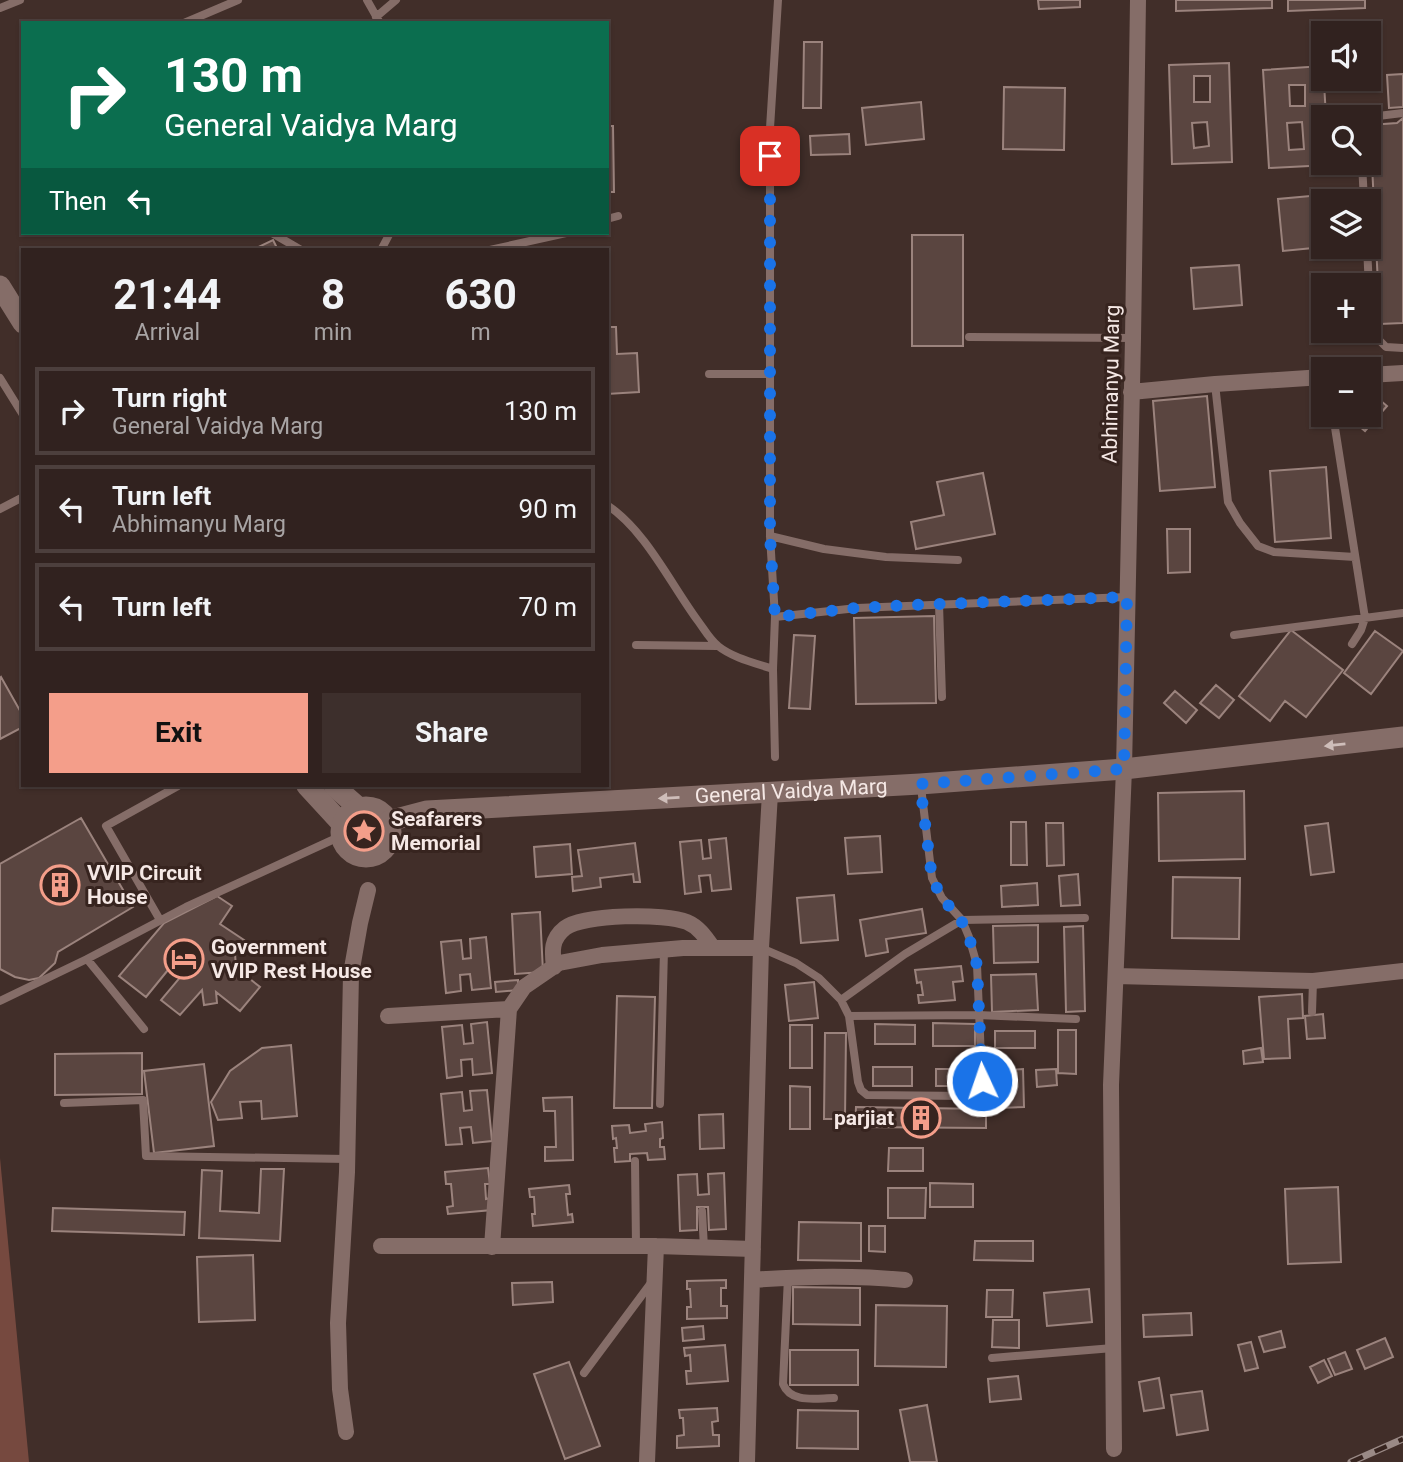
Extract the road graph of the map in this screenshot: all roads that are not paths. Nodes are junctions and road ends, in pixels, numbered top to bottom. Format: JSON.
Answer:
{"nodes":[{"id":1,"x":20,"y":0,"type":"edge"},
{"id":2,"x":238,"y":0,"type":"edge"},
{"id":3,"x":367,"y":0,"type":"edge"},
{"id":4,"x":396,"y":0,"type":"edge"},
{"id":5,"x":778,"y":0,"type":"edge"},
{"id":6,"x":1138,"y":0,"type":"edge"},
{"id":7,"x":0,"y":8,"type":"edge"},
{"id":8,"x":378,"y":20,"type":"edge"},
{"id":9,"x":189,"y":21,"type":"edge"},
{"id":10,"x":1403,"y":113,"type":"edge"},
{"id":11,"x":1381,"y":116,"type":"edge"},
{"id":12,"x":618,"y":216,"type":"dead end"},
{"id":13,"x":609,"y":218,"type":"edge"},
{"id":14,"x":275,"y":235,"type":"edge"},
{"id":15,"x":557,"y":235,"type":"edge"},
{"id":16,"x":298,"y":248,"type":"edge"},
{"id":17,"x":499,"y":248,"type":"edge"},
{"id":18,"x":1368,"y":259,"type":"edge"},
{"id":19,"x":0,"y":286,"type":"edge"},
{"id":20,"x":21,"y":320,"type":"edge"},
{"id":21,"x":970,"y":337,"type":"dead end"},
{"id":22,"x":1133,"y":338,"type":"junction"},
{"id":23,"x":1403,"y":348,"type":"edge"},
{"id":24,"x":1403,"y":373,"type":"edge"},
{"id":25,"x":709,"y":374,"type":"dead end"},
{"id":26,"x":770,"y":374,"type":"junction"},
{"id":27,"x":1381,"y":374,"type":"edge"},
{"id":28,"x":0,"y":378,"type":"edge"},
{"id":29,"x":1311,"y":381,"type":"edge"},
{"id":30,"x":1215,"y":384,"type":"junction"},
{"id":31,"x":1131,"y":392,"type":"junction"},
{"id":32,"x":21,"y":412,"type":"edge"},
{"id":33,"x":1335,"y":427,"type":"edge"},
{"id":34,"x":21,"y":498,"type":"edge"},
{"id":35,"x":609,"y":506,"type":"edge"},
{"id":36,"x":0,"y":509,"type":"edge"},
{"id":37,"x":770,"y":536,"type":"junction"},
{"id":38,"x":1355,"y":557,"type":"junction"},
{"id":39,"x":958,"y":560,"type":"dead end"},
{"id":40,"x":1127,"y":597,"type":"junction"},
{"id":41,"x":939,"y":604,"type":"junction"},
{"id":42,"x":1403,"y":613,"type":"edge"},
{"id":43,"x":775,"y":617,"type":"junction"},
{"id":44,"x":1365,"y":618,"type":"junction"},
{"id":45,"x":1234,"y":635,"type":"dead end"},
{"id":46,"x":1352,"y":644,"type":"dead end"},
{"id":47,"x":636,"y":645,"type":"dead end"},
{"id":48,"x":717,"y":646,"type":"junction"},
{"id":49,"x":773,"y":669,"type":"junction"},
{"id":50,"x":942,"y":697,"type":"dead end"},
{"id":51,"x":1403,"y":737,"type":"edge"},
{"id":52,"x":775,"y":757,"type":"dead end"},
{"id":53,"x":1124,"y":769,"type":"junction"},
{"id":54,"x":920,"y":784,"type":"junction"},
{"id":55,"x":176,"y":787,"type":"edge"},
{"id":56,"x":308,"y":787,"type":"edge"},
{"id":57,"x":335,"y":787,"type":"edge"},
{"id":58,"x":770,"y":793,"type":"junction"},
{"id":59,"x":359,"y":808,"type":"junction"},
{"id":60,"x":389,"y":821,"type":"junction"},
{"id":61,"x":342,"y":830,"type":"junction"},
{"id":62,"x":368,"y":890,"type":"dead end"},
{"id":63,"x":1085,"y":918,"type":"dead end"},
{"id":64,"x":160,"y":920,"type":"junction"},
{"id":65,"x":961,"y":920,"type":"junction"},
{"id":66,"x":713,"y":948,"type":"junction"},
{"id":67,"x":761,"y":948,"type":"junction"},
{"id":68,"x":664,"y":950,"type":"junction"},
{"id":69,"x":87,"y":959,"type":"junction"},
{"id":70,"x":554,"y":967,"type":"junction"},
{"id":71,"x":1403,"y":971,"type":"edge"},
{"id":72,"x":1116,"y":976,"type":"junction"},
{"id":73,"x":1312,"y":981,"type":"junction"},
{"id":74,"x":841,"y":1000,"type":"junction"},
{"id":75,"x":0,"y":1001,"type":"edge"},
{"id":76,"x":509,"y":1009,"type":"junction"},
{"id":77,"x":1312,"y":1012,"type":"dead end"},
{"id":78,"x":978,"y":1015,"type":"junction"},
{"id":79,"x":388,"y":1016,"type":"dead end"},
{"id":80,"x":849,"y":1016,"type":"junction"},
{"id":81,"x":1076,"y":1019,"type":"dead end"},
{"id":82,"x":144,"y":1029,"type":"dead end"},
{"id":83,"x":64,"y":1103,"type":"dead end"},
{"id":84,"x":660,"y":1104,"type":"dead end"},
{"id":85,"x":347,"y":1159,"type":"junction"},
{"id":86,"x":635,"y":1161,"type":"dead end"},
{"id":87,"x":702,"y":1212,"type":"dead end"},
{"id":88,"x":381,"y":1246,"type":"dead end"},
{"id":89,"x":636,"y":1246,"type":"junction"},
{"id":90,"x":656,"y":1246,"type":"junction"},
{"id":91,"x":492,"y":1247,"type":"junction"},
{"id":92,"x":704,"y":1248,"type":"junction"},
{"id":93,"x":753,"y":1249,"type":"junction"},
{"id":94,"x":788,"y":1277,"type":"junction"},
{"id":95,"x":654,"y":1279,"type":"junction"},
{"id":96,"x":752,"y":1280,"type":"junction"},
{"id":97,"x":905,"y":1280,"type":"dead end"},
{"id":98,"x":1114,"y":1348,"type":"junction"},
{"id":99,"x":992,"y":1358,"type":"dead end"},
{"id":100,"x":584,"y":1373,"type":"dead end"},
{"id":101,"x":834,"y":1398,"type":"dead end"},
{"id":102,"x":346,"y":1432,"type":"dead end"},
{"id":103,"x":1114,"y":1449,"type":"dead end"},
{"id":104,"x":647,"y":1462,"type":"edge"},
{"id":105,"x":747,"y":1462,"type":"edge"}],
"edges":[{"from":1,"to":7,"type":"lane"},
{"from":2,"to":9,"type":"lane"},
{"from":3,"to":8,"type":"lane"},
{"from":4,"to":8,"type":"lane"},
{"from":5,"to":26,"type":"lane"},
{"from":6,"to":22,"type":"street","name":"Abhimanyu Marg"},
{"from":10,"to":11,"type":"lane"},
{"from":12,"to":13,"type":"lane"},
{"from":14,"to":16,"type":"lane"},
{"from":15,"to":17,"type":"lane"},
{"from":18,"to":23,"type":"lane"},
{"from":19,"to":20,"type":"street"},
{"from":21,"to":22,"type":"lane"},
{"from":22,"to":31,"type":"street","name":"Abhimanyu Marg"},
{"from":24,"to":27,"type":"street"},
{"from":25,"to":26,"type":"lane"},
{"from":26,"to":37,"type":"lane"},
{"from":28,"to":32,"type":"lane"},
{"from":29,"to":30,"type":"street"},
{"from":30,"to":31,"type":"street"},
{"from":30,"to":38,"type":"lane"},
{"from":31,"to":40,"type":"street","name":"Abhimanyu Marg"},
{"from":33,"to":38,"type":"lane"},
{"from":34,"to":36,"type":"lane"},
{"from":35,"to":48,"type":"lane"},
{"from":37,"to":39,"type":"lane"},
{"from":37,"to":43,"type":"lane"},
{"from":38,"to":44,"type":"lane"},
{"from":40,"to":41,"type":"lane"},
{"from":40,"to":53,"type":"street","name":"Abhimanyu Marg"},
{"from":41,"to":43,"type":"lane"},
{"from":41,"to":50,"type":"lane"},
{"from":42,"to":44,"type":"lane"},
{"from":43,"to":49,"type":"lane"},
{"from":44,"to":45,"type":"lane"},
{"from":44,"to":46,"type":"lane"},
{"from":47,"to":48,"type":"lane"},
{"from":48,"to":49,"type":"lane"},
{"from":49,"to":52,"type":"lane"},
{"from":51,"to":53,"type":"street","name":"General Vaidya Marg","one_way":true},
{"from":53,"to":54,"type":"street","name":"General Vaidya Marg"},
{"from":53,"to":72,"type":"street","name":"Abhimanyu Marg"},
{"from":54,"to":58,"type":"street","name":"General Vaidya Marg"},
{"from":54,"to":65,"type":"lane"},
{"from":55,"to":64,"type":"lane"},
{"from":56,"to":61,"type":"street"},
{"from":57,"to":59,"type":"street"},
{"from":58,"to":60,"type":"street","name":"General Vaidya Marg","one_way":true},
{"from":58,"to":67,"type":"street"},
{"from":59,"to":60,"type":"street"},
{"from":59,"to":61,"type":"street"},
{"from":60,"to":61,"type":"street"},
{"from":61,"to":64,"type":"lane"},
{"from":62,"to":85,"type":"street"},
{"from":63,"to":65,"type":"lane"},
{"from":64,"to":69,"type":"lane"},
{"from":65,"to":74,"type":"lane"},
{"from":65,"to":78,"type":"lane"},
{"from":66,"to":67,"type":"street"},
{"from":66,"to":68,"type":"street"},
{"from":66,"to":70,"type":"street"},
{"from":67,"to":74,"type":"lane"},
{"from":67,"to":93,"type":"street"},
{"from":68,"to":70,"type":"street"},
{"from":68,"to":84,"type":"lane"},
{"from":69,"to":75,"type":"lane"},
{"from":69,"to":82,"type":"lane"},
{"from":70,"to":76,"type":"street"},
{"from":71,"to":73,"type":"street"},
{"from":72,"to":73,"type":"street"},
{"from":72,"to":98,"type":"street","name":"Abhimanyu Marg"},
{"from":73,"to":77,"type":"lane"},
{"from":74,"to":80,"type":"lane"},
{"from":76,"to":79,"type":"street"},
{"from":76,"to":91,"type":"street"},
{"from":78,"to":80,"type":"lane"},
{"from":78,"to":80,"type":"lane"},
{"from":78,"to":81,"type":"lane"},
{"from":83,"to":85,"type":"lane"},
{"from":85,"to":102,"type":"street"},
{"from":86,"to":89,"type":"lane"},
{"from":87,"to":92,"type":"lane"},
{"from":88,"to":91,"type":"street"},
{"from":89,"to":90,"type":"street"},
{"from":89,"to":91,"type":"street"},
{"from":90,"to":92,"type":"street"},
{"from":90,"to":95,"type":"street"},
{"from":92,"to":93,"type":"street"},
{"from":93,"to":96,"type":"street"},
{"from":94,"to":96,"type":"street"},
{"from":94,"to":97,"type":"street"},
{"from":94,"to":101,"type":"lane"},
{"from":95,"to":100,"type":"lane"},
{"from":95,"to":104,"type":"street"},
{"from":96,"to":105,"type":"street"},
{"from":98,"to":99,"type":"lane"},
{"from":98,"to":103,"type":"street","name":"Abhimanyu Marg"}]}
